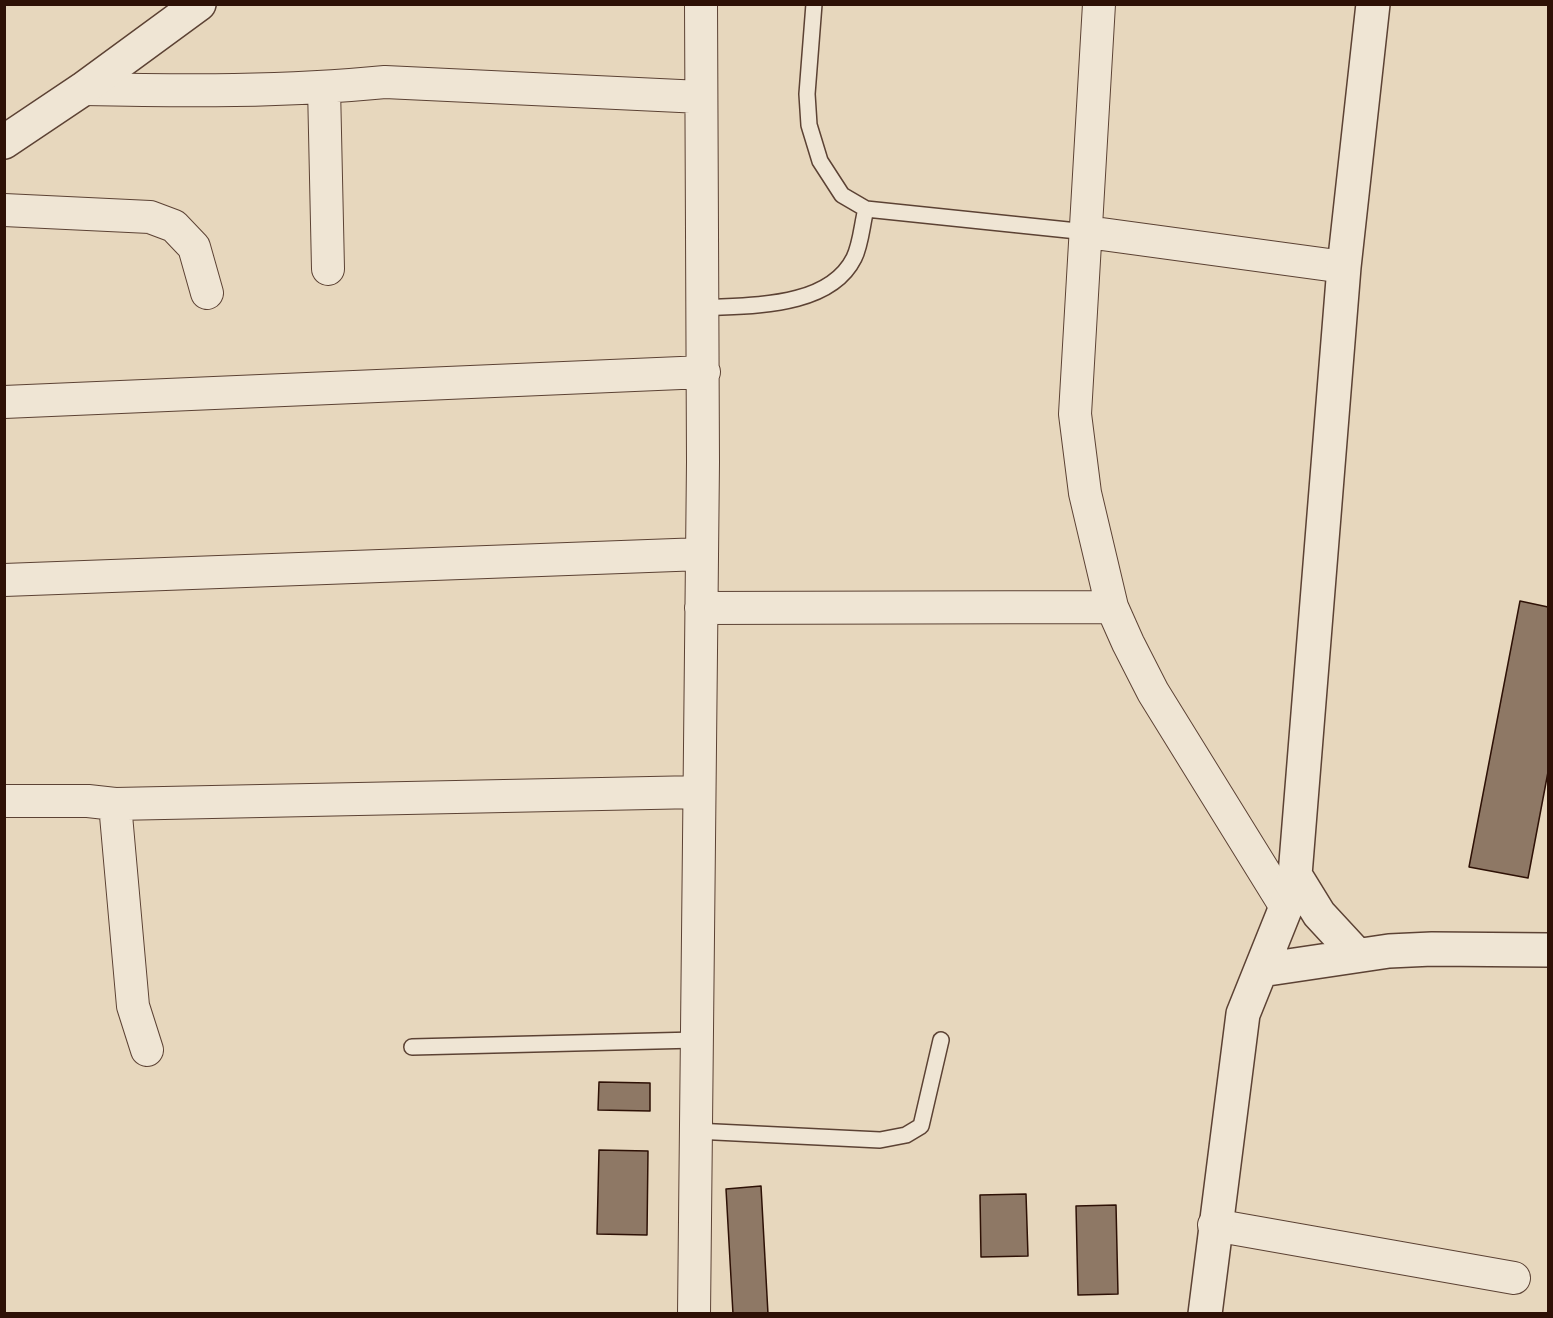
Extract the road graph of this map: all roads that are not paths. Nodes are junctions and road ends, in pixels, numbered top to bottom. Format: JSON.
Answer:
{"nodes":[{"id":1,"x":199,"y":4,"type":"edge"},
{"id":2,"x":701,"y":4,"type":"edge"},
{"id":3,"x":814,"y":4,"type":"edge"},
{"id":4,"x":1099,"y":4,"type":"edge"},
{"id":5,"x":1372,"y":4,"type":"edge"},
{"id":6,"x":324,"y":87,"type":"junction"},
{"id":7,"x":83,"y":89,"type":"junction"},
{"id":8,"x":701,"y":97,"type":"junction"},
{"id":9,"x":4,"y":142,"type":"edge"},
{"id":10,"x":866,"y":209,"type":"junction"},
{"id":11,"x":4,"y":210,"type":"edge"},
{"id":12,"x":1087,"y":232,"type":"junction"},
{"id":13,"x":1344,"y":267,"type":"junction"},
{"id":14,"x":327,"y":269,"type":"dead end"},
{"id":15,"x":207,"y":293,"type":"dead end"},
{"id":16,"x":704,"y":308,"type":"junction"},
{"id":17,"x":704,"y":372,"type":"junction"},
{"id":18,"x":4,"y":402,"type":"edge"},
{"id":19,"x":702,"y":554,"type":"junction"},
{"id":20,"x":4,"y":580,"type":"edge"},
{"id":21,"x":1112,"y":607,"type":"junction"},
{"id":22,"x":702,"y":608,"type":"junction"},
{"id":23,"x":699,"y":792,"type":"junction"},
{"id":24,"x":4,"y":801,"type":"edge"},
{"id":25,"x":115,"y":804,"type":"junction"},
{"id":26,"x":1295,"y":874,"type":"junction"},
{"id":27,"x":1286,"y":907,"type":"junction"},
{"id":28,"x":1548,"y":950,"type":"edge"},
{"id":29,"x":1356,"y":954,"type":"junction"},
{"id":30,"x":1261,"y":970,"type":"junction"},
{"id":31,"x":696,"y":1040,"type":"junction"},
{"id":32,"x":941,"y":1040,"type":"dead end"},
{"id":33,"x":412,"y":1047,"type":"dead end"},
{"id":34,"x":147,"y":1050,"type":"dead end"},
{"id":35,"x":695,"y":1131,"type":"junction"},
{"id":36,"x":1214,"y":1225,"type":"junction"},
{"id":37,"x":1514,"y":1278,"type":"dead end"},
{"id":38,"x":694,"y":1314,"type":"edge"},
{"id":39,"x":1205,"y":1314,"type":"edge"}],
"edges":[{"from":1,"to":7,"type":"street"},
{"from":2,"to":8,"type":"street"},
{"from":3,"to":10,"type":"lane"},
{"from":4,"to":12,"type":"street"},
{"from":5,"to":13,"type":"street"},
{"from":6,"to":7,"type":"street"},
{"from":6,"to":8,"type":"street"},
{"from":6,"to":14,"type":"street"},
{"from":7,"to":9,"type":"street"},
{"from":8,"to":16,"type":"street"},
{"from":10,"to":12,"type":"lane"},
{"from":10,"to":16,"type":"lane"},
{"from":11,"to":15,"type":"street"},
{"from":12,"to":13,"type":"street"},
{"from":12,"to":21,"type":"street"},
{"from":13,"to":26,"type":"street"},
{"from":16,"to":17,"type":"street"},
{"from":17,"to":18,"type":"street"},
{"from":17,"to":19,"type":"street"},
{"from":19,"to":20,"type":"street"},
{"from":19,"to":22,"type":"street"},
{"from":21,"to":22,"type":"street"},
{"from":21,"to":27,"type":"street"},
{"from":22,"to":23,"type":"street"},
{"from":23,"to":25,"type":"street"},
{"from":23,"to":31,"type":"street"},
{"from":24,"to":25,"type":"street"},
{"from":25,"to":34,"type":"street"},
{"from":26,"to":27,"type":"street"},
{"from":26,"to":29,"type":"street"},
{"from":27,"to":30,"type":"street"},
{"from":28,"to":29,"type":"street"},
{"from":29,"to":30,"type":"street"},
{"from":30,"to":36,"type":"street"},
{"from":31,"to":33,"type":"lane"},
{"from":31,"to":35,"type":"street"},
{"from":32,"to":35,"type":"lane"},
{"from":35,"to":38,"type":"street"},
{"from":36,"to":37,"type":"street"},
{"from":36,"to":39,"type":"street"}]}
